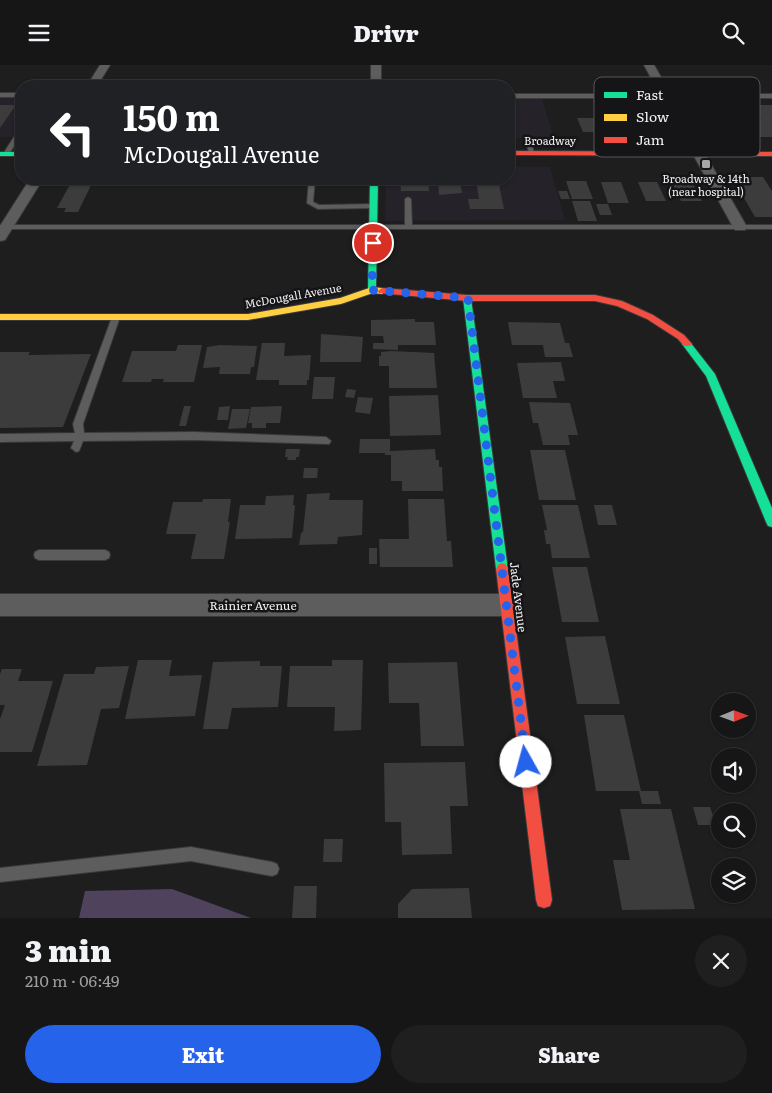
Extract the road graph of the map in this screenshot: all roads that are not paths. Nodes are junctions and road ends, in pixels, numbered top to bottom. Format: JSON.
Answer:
{"nodes":[{"id":1,"x":105,"y":65,"type":"edge"},
{"id":2,"x":376,"y":65,"type":"edge"},
{"id":3,"x":649,"y":65,"type":"edge"},
{"id":4,"x":656,"y":77,"type":"edge"},
{"id":5,"x":96,"y":80,"type":"edge"},
{"id":6,"x":376,"y":80,"type":"edge"},
{"id":7,"x":0,"y":95,"type":"edge"},
{"id":8,"x":15,"y":95,"type":"edge"},
{"id":9,"x":594,"y":97,"type":"edge"},
{"id":10,"x":517,"y":98,"type":"edge"},
{"id":11,"x":528,"y":138,"type":"dead end"},
{"id":12,"x":15,"y":139,"type":"edge"},
{"id":13,"x":515,"y":153,"type":"edge"},
{"id":14,"x":532,"y":153,"type":"junction"},
{"id":15,"x":594,"y":153,"type":"edge"},
{"id":16,"x":3,"y":154,"type":"edge"},
{"id":17,"x":700,"y":157,"type":"edge"},
{"id":18,"x":32,"y":185,"type":"edge"},
{"id":19,"x":312,"y":185,"type":"edge"},
{"id":20,"x":374,"y":185,"type":"edge"},
{"id":21,"x":408,"y":199,"type":"dead end"},
{"id":22,"x":373,"y":207,"type":"junction"},
{"id":23,"x":409,"y":226,"type":"junction"},
{"id":24,"x":373,"y":227,"type":"junction"},
{"id":25,"x":740,"y":227,"type":"junction"},
{"id":26,"x":772,"y":227,"type":"edge"},
{"id":27,"x":2,"y":230,"type":"edge"},
{"id":28,"x":372,"y":290,"type":"junction"},
{"id":29,"x":468,"y":298,"type":"junction"},
{"id":30,"x":0,"y":317,"type":"edge"},
{"id":31,"x":116,"y":317,"type":"junction"},
{"id":32,"x":80,"y":437,"type":"junction"},
{"id":33,"x":140,"y":437,"type":"junction"},
{"id":34,"x":0,"y":438,"type":"edge"},
{"id":35,"x":15,"y":438,"type":"junction"},
{"id":36,"x":326,"y":441,"type":"dead end"},
{"id":37,"x":137,"y":447,"type":"dead end"},
{"id":38,"x":10,"y":448,"type":"dead end"},
{"id":39,"x":76,"y":448,"type":"dead end"},
{"id":40,"x":772,"y":522,"type":"edge"},
{"id":41,"x":39,"y":555,"type":"dead end"},
{"id":42,"x":105,"y":555,"type":"dead end"},
{"id":43,"x":0,"y":605,"type":"edge"},
{"id":44,"x":506,"y":605,"type":"junction"},
{"id":45,"x":272,"y":869,"type":"dead end"},
{"id":46,"x":0,"y":875,"type":"edge"},
{"id":47,"x":544,"y":900,"type":"dead end"}],
"edges":[{"from":1,"to":5,"type":"street"},
{"from":2,"to":6,"type":"street"},
{"from":3,"to":4,"type":"street"},
{"from":7,"to":8,"type":"lane"},
{"from":9,"to":10,"type":"lane"},
{"from":11,"to":14,"type":"lane"},
{"from":12,"to":16,"type":"lane"},
{"from":13,"to":14,"type":"street","name":"Broadway"},
{"from":14,"to":15,"type":"street","name":"Broadway"},
{"from":17,"to":25,"type":"street"},
{"from":18,"to":27,"type":"street"},
{"from":19,"to":22,"type":"lane"},
{"from":20,"to":22,"type":"street"},
{"from":21,"to":23,"type":"lane"},
{"from":22,"to":24,"type":"street"},
{"from":23,"to":24,"type":"lane"},
{"from":23,"to":25,"type":"lane"},
{"from":24,"to":27,"type":"lane"},
{"from":24,"to":28,"type":"street"},
{"from":25,"to":26,"type":"lane"},
{"from":28,"to":29,"type":"street","name":"McDougall Avenue"},
{"from":28,"to":31,"type":"street","name":"McDougall Avenue"},
{"from":29,"to":40,"type":"street","name":"McDougall Avenue"},
{"from":29,"to":44,"type":"street","name":"Jade Avenue"},
{"from":30,"to":31,"type":"street","name":"McDougall Avenue"},
{"from":31,"to":32,"type":"lane"},
{"from":32,"to":33,"type":"lane"},
{"from":32,"to":35,"type":"lane"},
{"from":32,"to":39,"type":"lane"},
{"from":33,"to":36,"type":"lane"},
{"from":33,"to":37,"type":"lane"},
{"from":34,"to":35,"type":"lane"},
{"from":35,"to":38,"type":"lane"},
{"from":41,"to":42,"type":"lane"},
{"from":43,"to":44,"type":"street","name":"Rainier Avenue"},
{"from":44,"to":47,"type":"street","name":"Jade Avenue"},
{"from":45,"to":46,"type":"lane"}]}
